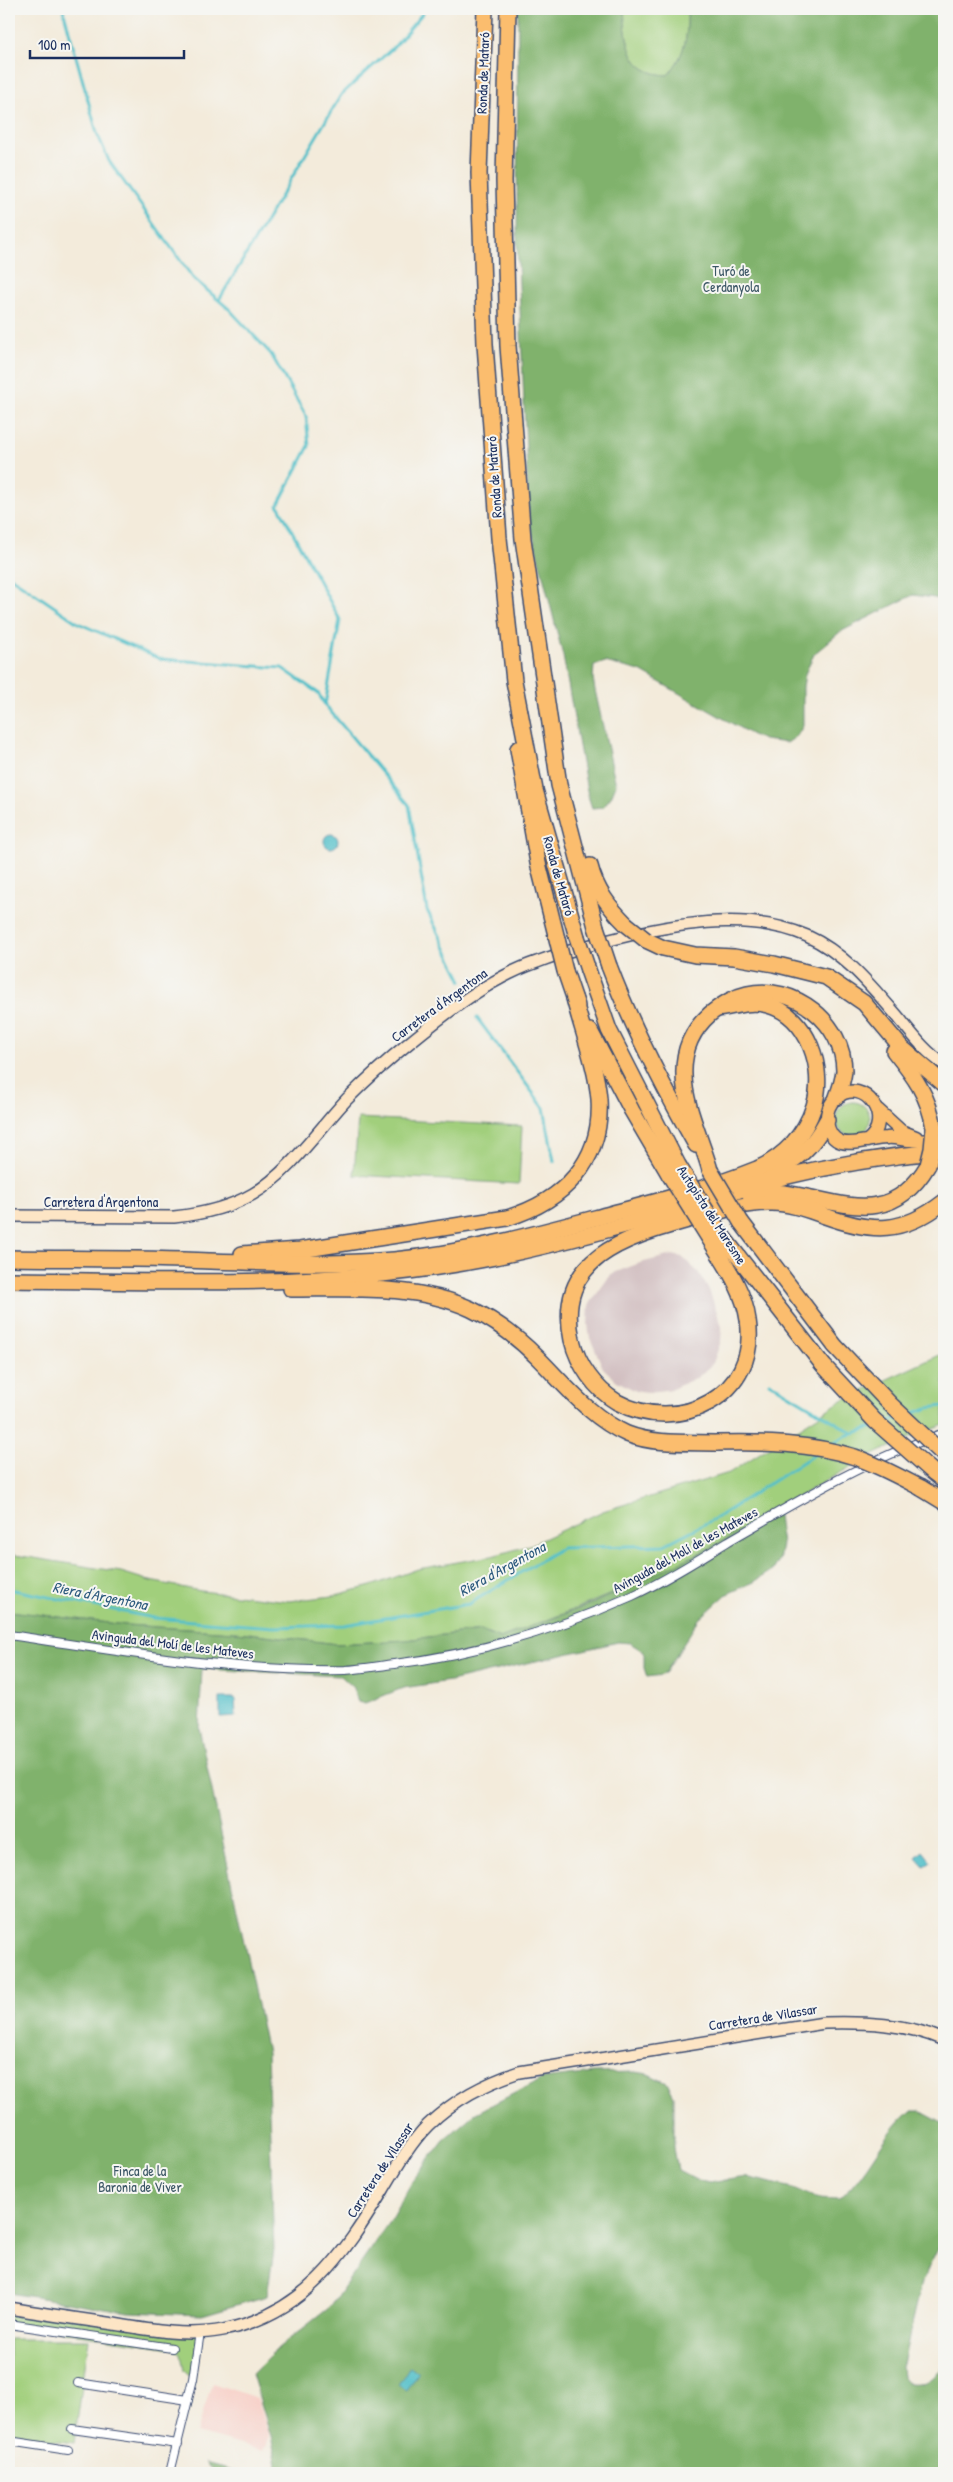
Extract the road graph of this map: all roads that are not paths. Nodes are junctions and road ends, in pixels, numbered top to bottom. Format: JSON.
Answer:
{"nodes":[{"id":1,"x":485,"y":9,"type":"edge"},
{"id":2,"x":508,"y":9,"type":"edge"},
{"id":3,"x":523,"y":539,"type":"junction"},
{"id":4,"x":507,"y":613,"type":"junction"},
{"id":5,"x":596,"y":927,"type":"joint"},
{"id":6,"x":577,"y":937,"type":"joint"},
{"id":7,"x":795,"y":968,"type":"junction"},
{"id":8,"x":574,"y":998,"type":"junction"},
{"id":9,"x":717,"y":1009,"type":"junction"},
{"id":10,"x":944,"y":1064,"type":"edge"},
{"id":11,"x":944,"y":1084,"type":"edge"},
{"id":12,"x":837,"y":1097,"type":"junction"},
{"id":13,"x":878,"y":1110,"type":"junction"},
{"id":14,"x":827,"y":1120,"type":"junction"},
{"id":15,"x":932,"y":1134,"type":"junction"},
{"id":16,"x":867,"y":1140,"type":"junction"},
{"id":17,"x":944,"y":1140,"type":"edge"},
{"id":18,"x":944,"y":1151,"type":"edge"},
{"id":19,"x":673,"y":1169,"type":"junction"},
{"id":20,"x":710,"y":1170,"type":"junction"},
{"id":21,"x":699,"y":1188,"type":"junction"},
{"id":22,"x":713,"y":1199,"type":"junction"},
{"id":23,"x":944,"y":1202,"type":"edge"},
{"id":24,"x":9,"y":1216,"type":"edge"},
{"id":25,"x":714,"y":1236,"type":"junction"},
{"id":26,"x":9,"y":1258,"type":"edge"},
{"id":27,"x":209,"y":1261,"type":"junction"},
{"id":28,"x":9,"y":1280,"type":"edge"},
{"id":29,"x":222,"y":1283,"type":"junction"},
{"id":30,"x":944,"y":1433,"type":"edge"},
{"id":31,"x":944,"y":1455,"type":"edge"},
{"id":32,"x":938,"y":1477,"type":"edge"},
{"id":33,"x":944,"y":1502,"type":"edge"},
{"id":34,"x":9,"y":1635,"type":"edge"},
{"id":35,"x":944,"y":2040,"type":"edge"},
{"id":36,"x":9,"y":2308,"type":"edge"},
{"id":37,"x":9,"y":2324,"type":"edge"},
{"id":38,"x":200,"y":2332,"type":"junction"},
{"id":39,"x":172,"y":2348,"type":"dead end"},
{"id":40,"x":78,"y":2383,"type":"dead end"},
{"id":41,"x":188,"y":2400,"type":"junction"},
{"id":42,"x":72,"y":2429,"type":"dead end"},
{"id":43,"x":9,"y":2441,"type":"edge"},
{"id":44,"x":178,"y":2444,"type":"junction"},
{"id":45,"x":68,"y":2450,"type":"dead end"},
{"id":46,"x":170,"y":2473,"type":"edge"}],
"edges":[{"from":1,"to":4,"type":"highway","name":"Ronda de Mataró"},
{"from":2,"to":3,"type":"highway","name":"Ronda de Mataró"},
{"from":3,"to":5,"type":"highway","name":"Ronda de Mataró"},
{"from":3,"to":7,"type":"highway","bridge":true},
{"from":4,"to":6,"type":"highway","name":"Ronda de Mataró"},
{"from":4,"to":8,"type":"highway","bridge":true},
{"from":5,"to":20,"type":"highway","name":"Autopista del Maresme","bridge":true},
{"from":6,"to":19,"type":"highway","name":"Autopista del Maresme","bridge":true},
{"from":7,"to":11,"type":"highway"},
{"from":7,"to":15,"type":"highway"},
{"from":8,"to":19,"type":"highway"},
{"from":8,"to":27,"type":"highway"},
{"from":9,"to":12,"type":"highway"},
{"from":9,"to":20,"type":"highway"},
{"from":9,"to":21,"type":"highway"},
{"from":10,"to":24,"type":"street","name":"Carretera d'Argentona"},
{"from":12,"to":13,"type":"main road"},
{"from":12,"to":14,"type":"main road"},
{"from":13,"to":15,"type":"main road"},
{"from":13,"to":16,"type":"main road"},
{"from":14,"to":16,"type":"main road"},
{"from":14,"to":21,"type":"highway"},
{"from":15,"to":16,"type":"main road"},
{"from":15,"to":17,"type":"main road"},
{"from":15,"to":22,"type":"highway","bridge":true},
{"from":18,"to":22,"type":"highway"},
{"from":19,"to":25,"type":"highway","name":"Autopista del Maresme","bridge":true},
{"from":20,"to":31,"type":"highway","name":"Autopista del Maresme","bridge":true},
{"from":21,"to":27,"type":"highway"},
{"from":22,"to":29,"type":"highway"},
{"from":23,"to":25,"type":"highway"},
{"from":25,"to":32,"type":"highway","name":"Autopista del Maresme","bridge":true},
{"from":26,"to":27,"type":"highway"},
{"from":28,"to":29,"type":"highway"},
{"from":29,"to":33,"type":"highway","bridge":true},
{"from":30,"to":34,"type":"street","name":"Avinguda del Molí de les Mateves"},
{"from":35,"to":38,"type":"street","name":"Carretera de Vilassar"},
{"from":36,"to":38,"type":"street","name":"Carretera de Vilassar"},
{"from":37,"to":39,"type":"street"},
{"from":38,"to":41,"type":"street"},
{"from":40,"to":41,"type":"street"},
{"from":41,"to":44,"type":"street"},
{"from":42,"to":44,"type":"street"},
{"from":43,"to":45,"type":"street"},
{"from":44,"to":46,"type":"street"}]}
